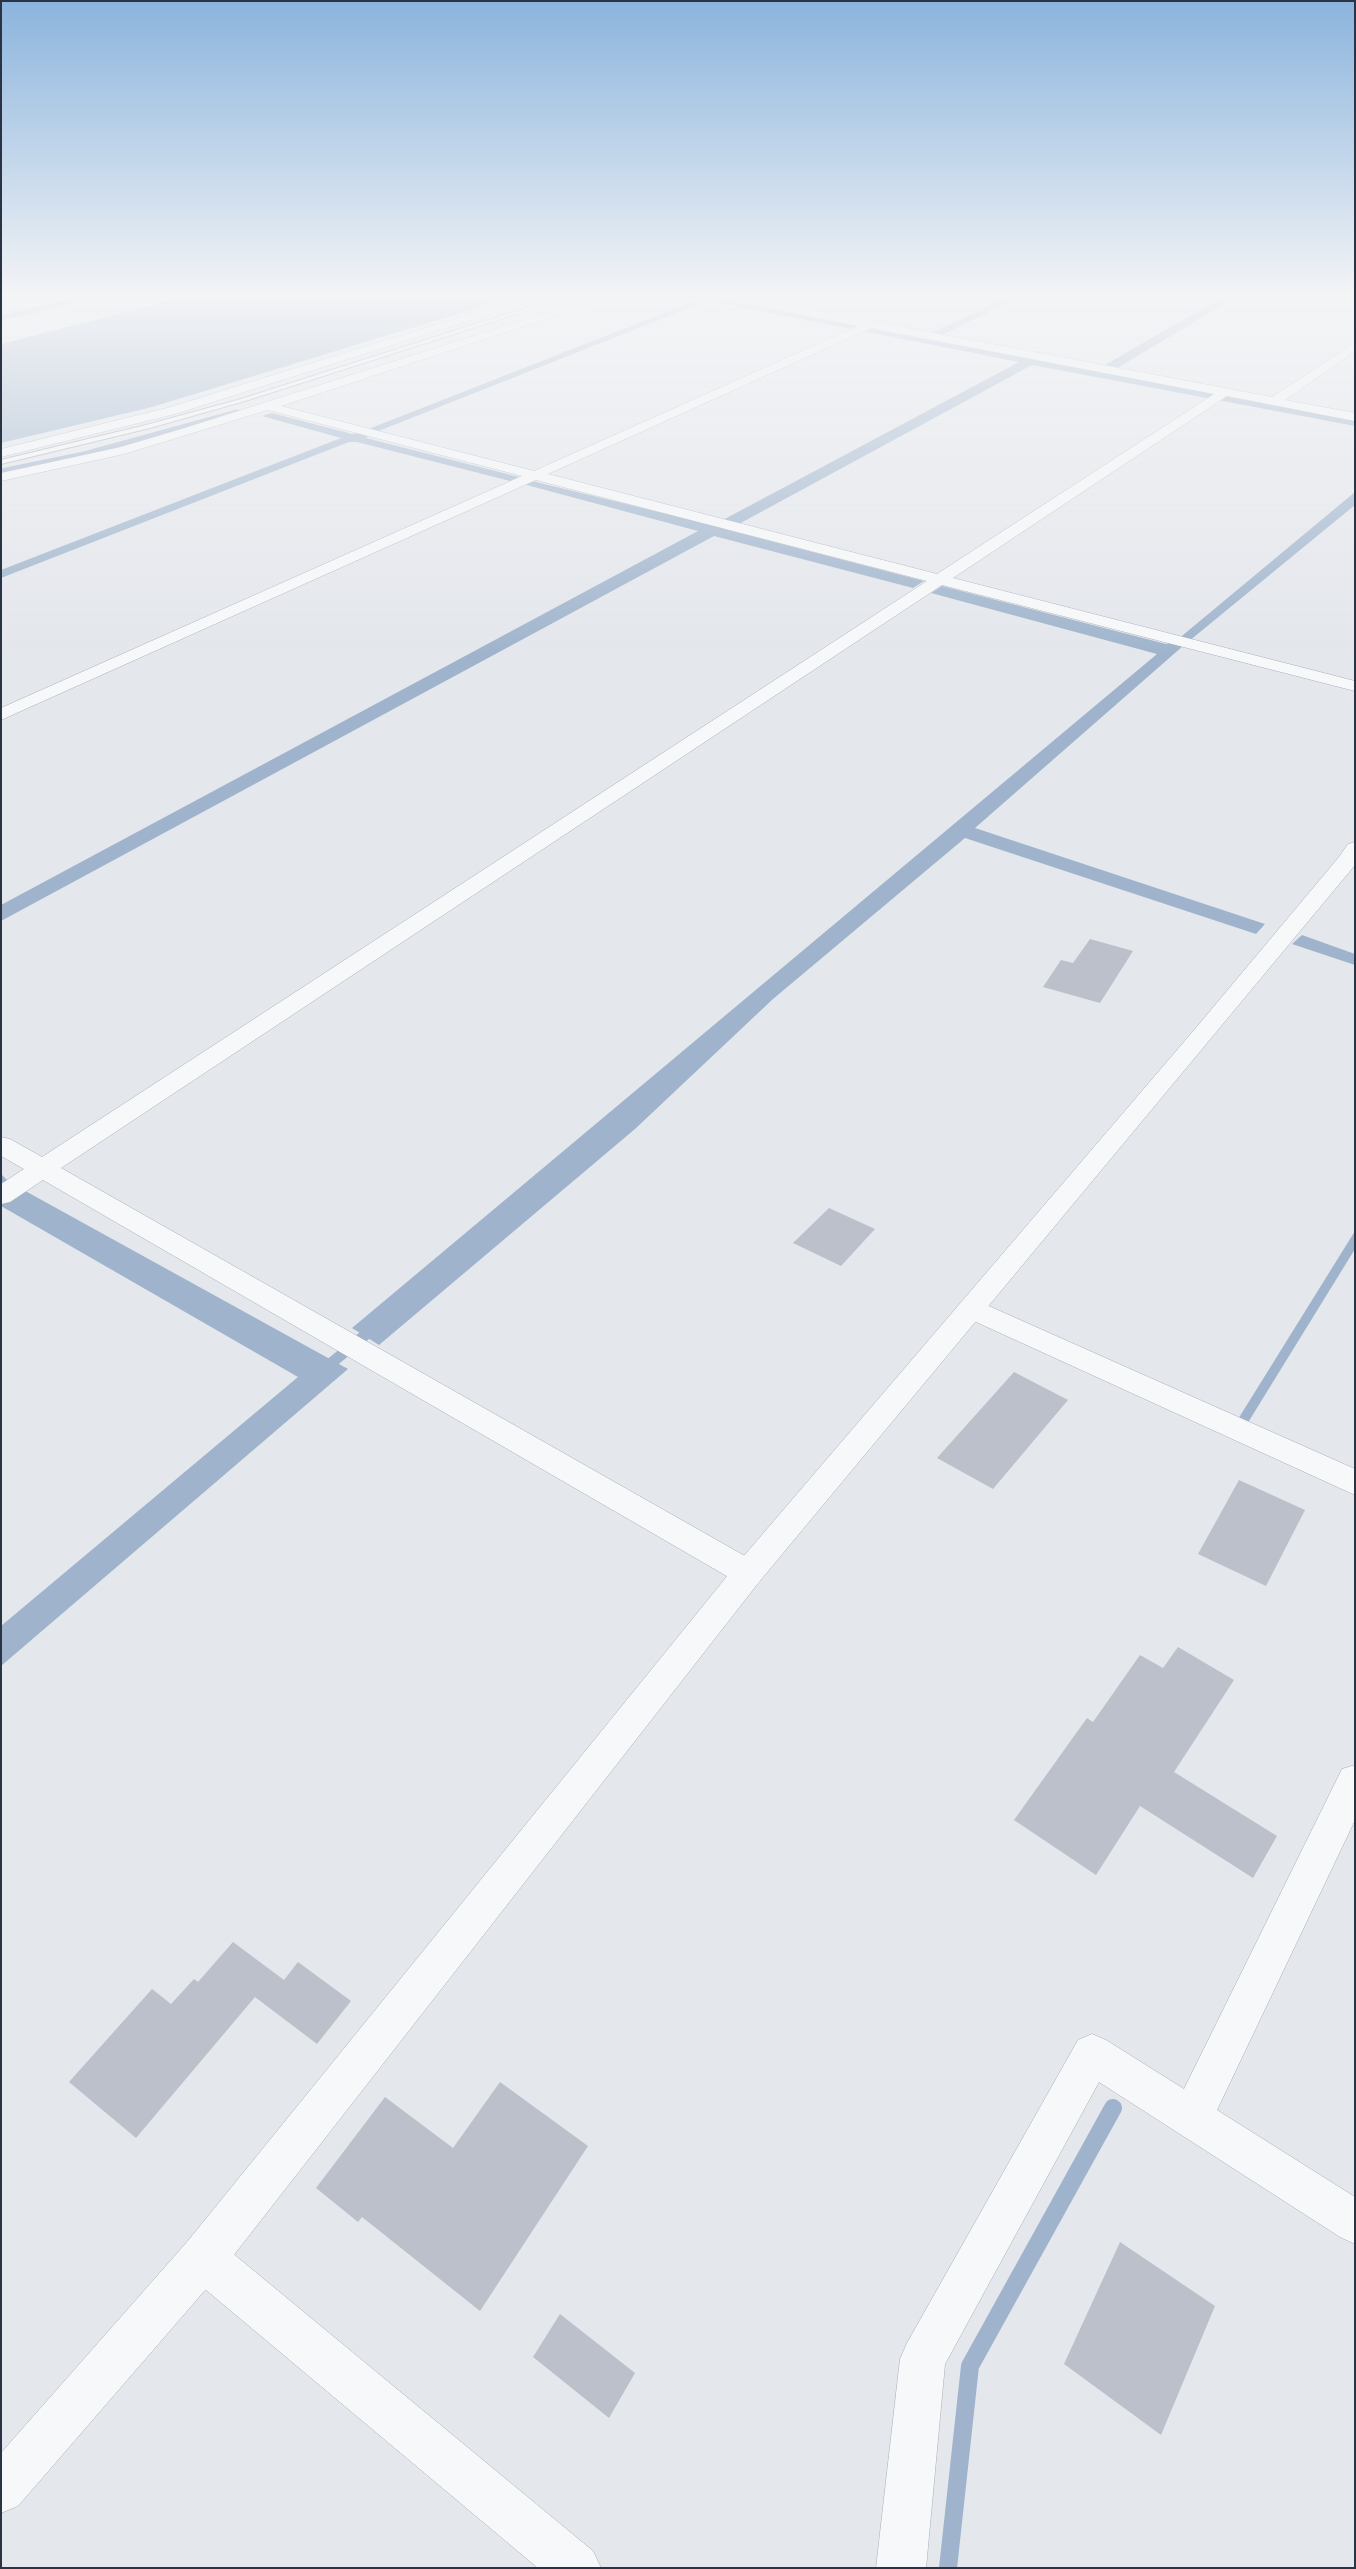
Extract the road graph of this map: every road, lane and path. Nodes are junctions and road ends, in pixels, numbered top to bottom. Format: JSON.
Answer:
{"nodes":[{"id":1,"x":155,"y":415,"type":"edge"},
{"id":2,"x":190,"y":415,"type":"edge"},
{"id":3,"x":243,"y":415,"type":"edge"},
{"id":4,"x":299,"y":415,"type":"edge"},
{"id":5,"x":668,"y":415,"type":"edge"},
{"id":6,"x":1191,"y":415,"type":"edge"},
{"id":7,"x":1,"y":453,"type":"edge"},
{"id":8,"x":1,"y":462,"type":"edge"},
{"id":9,"x":1,"y":477,"type":"edge"},
{"id":10,"x":526,"y":479,"type":"junction"},
{"id":11,"x":931,"y":585,"type":"junction"},
{"id":12,"x":1355,"y":686,"type":"edge"},
{"id":13,"x":1,"y":715,"type":"edge"},
{"id":14,"x":1355,"y":848,"type":"edge"},
{"id":15,"x":1,"y":1145,"type":"edge"},
{"id":16,"x":44,"y":1168,"type":"junction"},
{"id":17,"x":10,"y":1190,"type":"edge"},
{"id":18,"x":972,"y":1309,"type":"junction"},
{"id":19,"x":1355,"y":1483,"type":"edge"},
{"id":20,"x":748,"y":1572,"type":"junction"},
{"id":21,"x":1355,"y":1781,"type":"edge"},
{"id":22,"x":1192,"y":2118,"type":"junction"},
{"id":23,"x":1355,"y":2222,"type":"edge"},
{"id":24,"x":203,"y":2258,"type":"junction"},
{"id":25,"x":1,"y":2489,"type":"edge"},
{"id":26,"x":576,"y":2568,"type":"edge"},
{"id":27,"x":901,"y":2568,"type":"edge"}],
"edges":[{"from":1,"to":7,"type":"street"},
{"from":2,"to":8,"type":"lane"},
{"from":3,"to":9,"type":"street"},
{"from":4,"to":10,"type":"street"},
{"from":5,"to":10,"type":"street"},
{"from":6,"to":11,"type":"street"},
{"from":10,"to":11,"type":"street"},
{"from":10,"to":13,"type":"street"},
{"from":11,"to":12,"type":"street"},
{"from":11,"to":16,"type":"street"},
{"from":14,"to":18,"type":"street"},
{"from":15,"to":16,"type":"street"},
{"from":16,"to":17,"type":"street"},
{"from":16,"to":20,"type":"street"},
{"from":18,"to":19,"type":"street"},
{"from":18,"to":20,"type":"street"},
{"from":20,"to":24,"type":"street"},
{"from":21,"to":22,"type":"street"},
{"from":22,"to":23,"type":"street"},
{"from":22,"to":27,"type":"street"},
{"from":24,"to":25,"type":"street"},
{"from":24,"to":26,"type":"street"}]}
